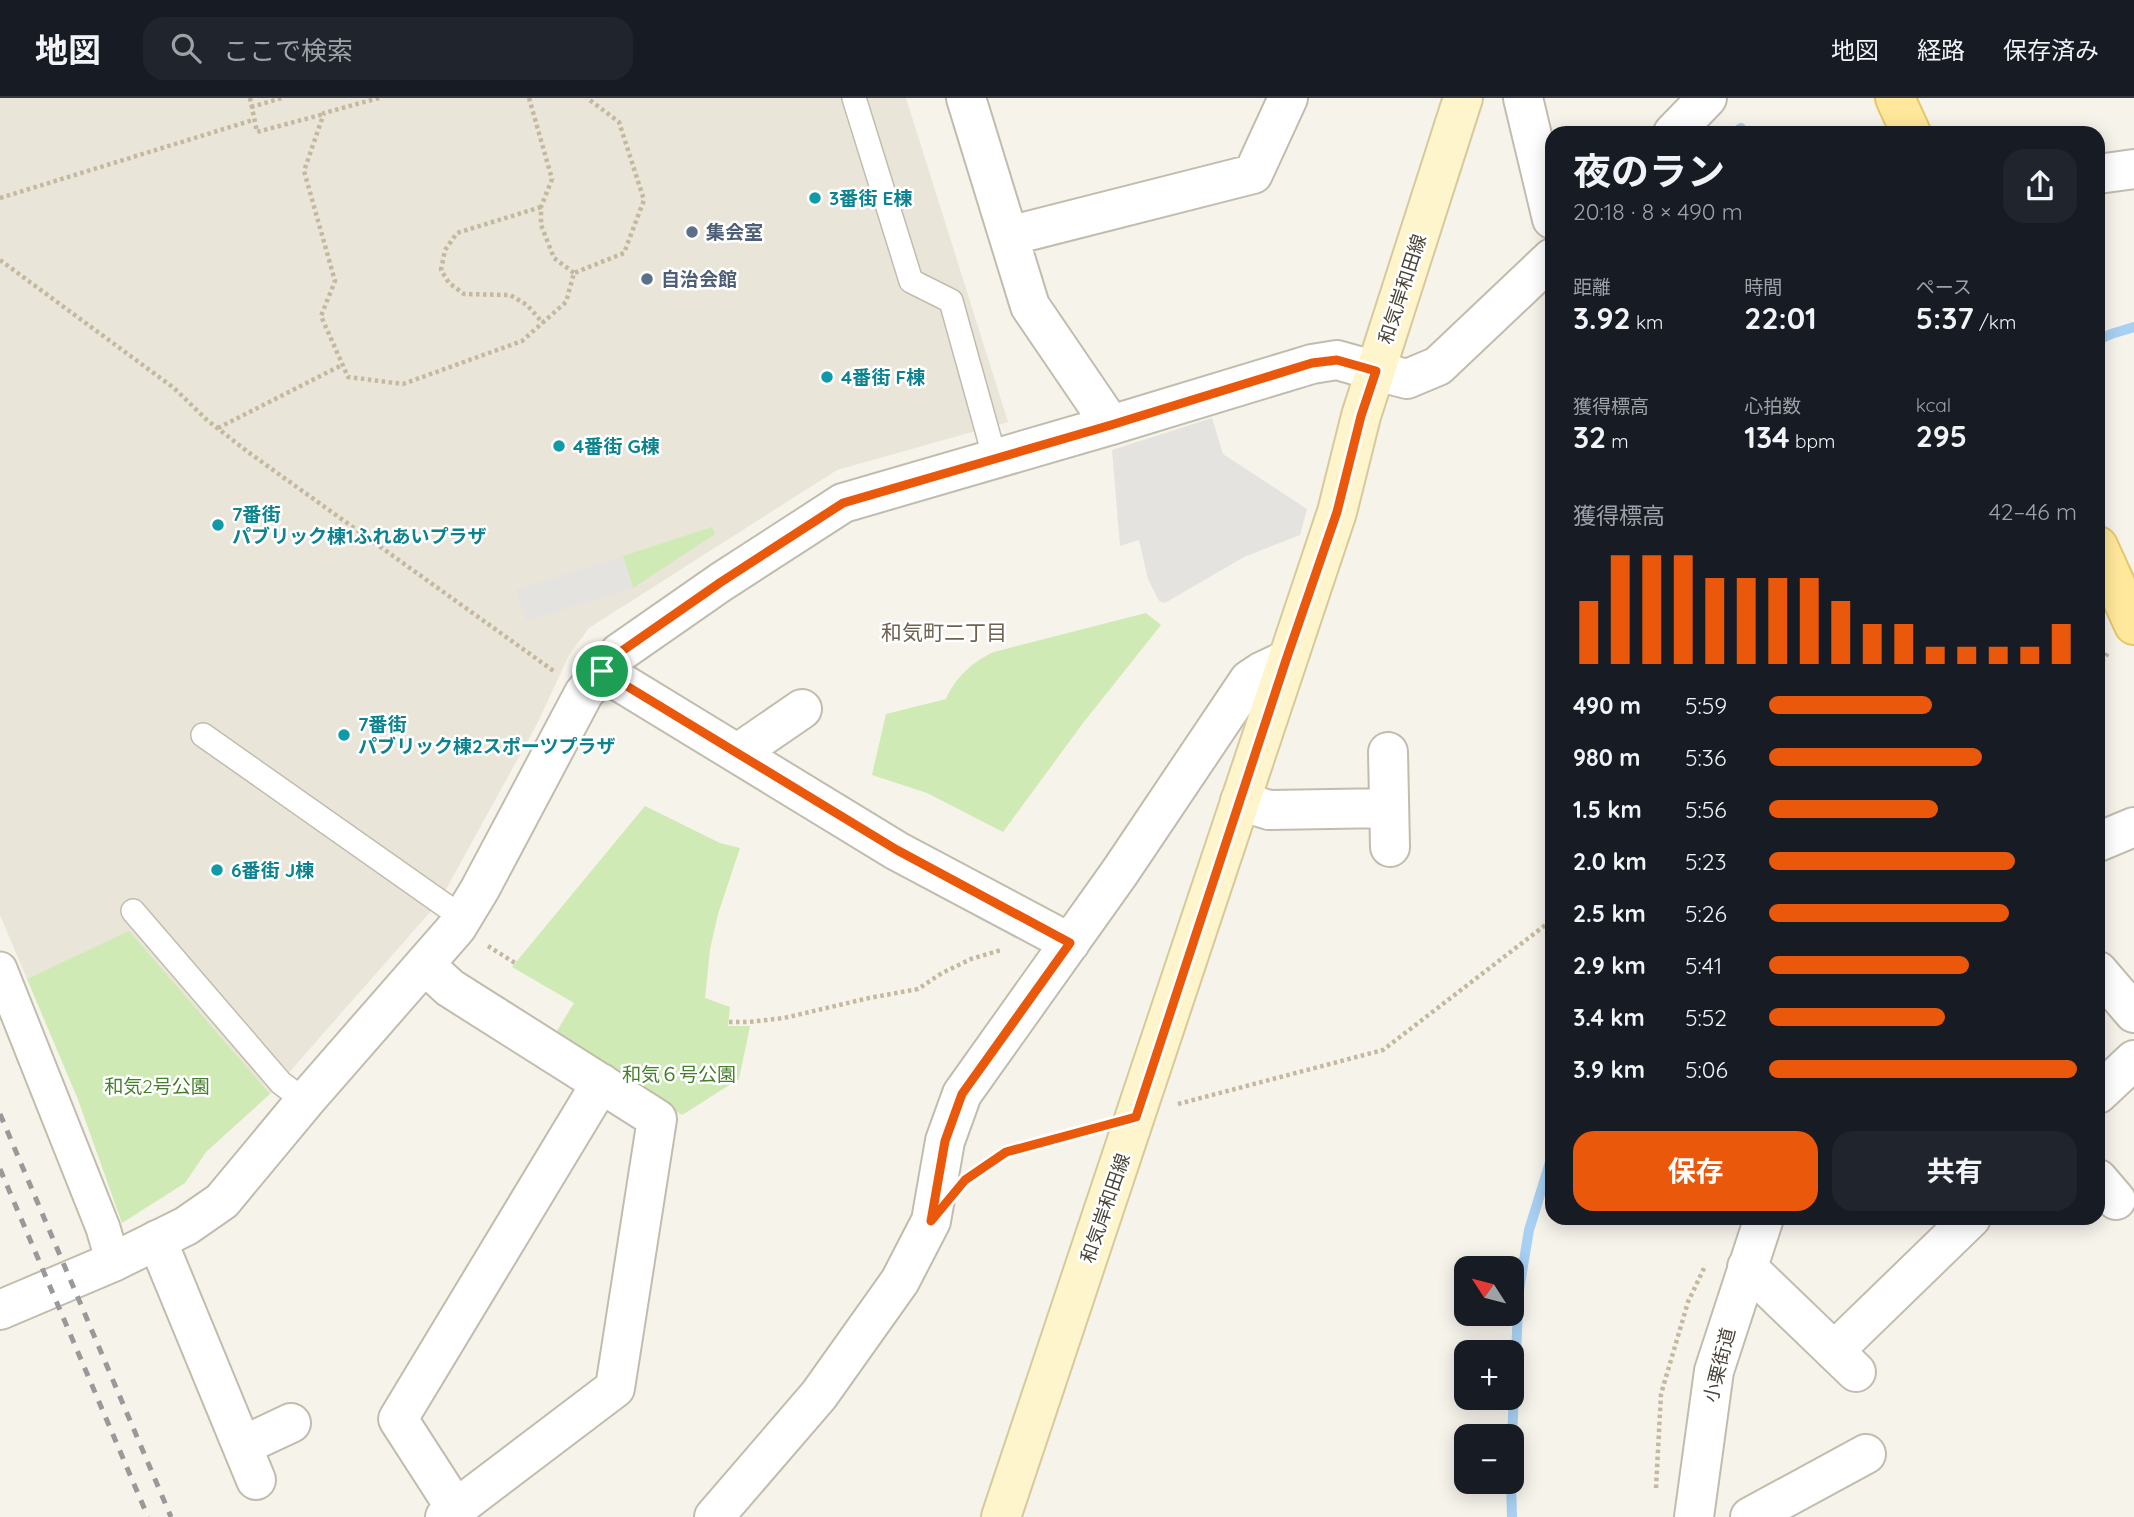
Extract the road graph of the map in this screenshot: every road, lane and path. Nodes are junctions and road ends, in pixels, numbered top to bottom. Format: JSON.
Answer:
{"nodes":[{"id":1,"x":250,"y":98,"type":"edge"},
{"id":2,"x":282,"y":98,"type":"edge"},
{"id":3,"x":379,"y":98,"type":"edge"},
{"id":4,"x":529,"y":98,"type":"edge"},
{"id":5,"x":587,"y":98,"type":"edge"},
{"id":6,"x":854,"y":98,"type":"edge"},
{"id":7,"x":967,"y":98,"type":"edge"},
{"id":8,"x":1288,"y":98,"type":"edge"},
{"id":9,"x":1463,"y":98,"type":"edge"},
{"id":10,"x":1523,"y":98,"type":"edge"},
{"id":11,"x":1707,"y":98,"type":"edge"},
{"id":12,"x":1895,"y":98,"type":"edge"},
{"id":13,"x":251,"y":107,"type":"junction"},
{"id":14,"x":324,"y":113,"type":"junction"},
{"id":15,"x":253,"y":120,"type":"junction"},
{"id":16,"x":1680,"y":126,"type":"edge"},
{"id":17,"x":1908,"y":126,"type":"edge"},
{"id":18,"x":2134,"y":169,"type":"edge"},
{"id":19,"x":2105,"y":173,"type":"edge"},
{"id":20,"x":1545,"y":190,"type":"edge"},
{"id":21,"x":0,"y":198,"type":"edge"},
{"id":22,"x":541,"y":207,"type":"junction"},
{"id":23,"x":1009,"y":236,"type":"junction"},
{"id":24,"x":0,"y":260,"type":"edge"},
{"id":25,"x":1545,"y":265,"type":"edge"},
{"id":26,"x":574,"y":273,"type":"junction"},
{"id":27,"x":543,"y":323,"type":"junction"},
{"id":28,"x":342,"y":365,"type":"junction"},
{"id":29,"x":1376,"y":371,"type":"junction"},
{"id":30,"x":1111,"y":425,"type":"junction"},
{"id":31,"x":218,"y":428,"type":"junction"},
{"id":32,"x":995,"y":459,"type":"junction"},
{"id":33,"x":2105,"y":574,"type":"edge"},
{"id":34,"x":2121,"y":638,"type":"edge"},
{"id":35,"x":2105,"y":659,"type":"edge"},
{"id":36,"x":1286,"y":660,"type":"junction"},
{"id":37,"x":593,"y":682,"type":"junction"},
{"id":38,"x":802,"y":709,"type":"dead end"},
{"id":39,"x":203,"y":735,"type":"dead end"},
{"id":40,"x":1388,"y":752,"type":"dead end"},
{"id":41,"x":738,"y":753,"type":"junction"},
{"id":42,"x":1240,"y":801,"type":"junction"},
{"id":43,"x":1389,"y":808,"type":"junction"},
{"id":44,"x":2134,"y":827,"type":"edge"},
{"id":45,"x":2105,"y":839,"type":"edge"},
{"id":46,"x":1390,"y":847,"type":"dead end"},
{"id":47,"x":132,"y":911,"type":"dead end"},
{"id":48,"x":463,"y":918,"type":"junction"},
{"id":49,"x":1545,"y":924,"type":"edge"},
{"id":50,"x":1070,"y":943,"type":"junction"},
{"id":51,"x":1008,"y":948,"type":"dead end"},
{"id":52,"x":425,"y":965,"type":"junction"},
{"id":53,"x":0,"y":969,"type":"edge"},
{"id":54,"x":2105,"y":979,"type":"edge"},
{"id":55,"x":2134,"y":1013,"type":"edge"},
{"id":56,"x":729,"y":1022,"type":"dead end"},
{"id":57,"x":2134,"y":1060,"type":"edge"},
{"id":58,"x":601,"y":1083,"type":"junction"},
{"id":59,"x":2105,"y":1087,"type":"edge"},
{"id":60,"x":305,"y":1101,"type":"junction"},
{"id":61,"x":1177,"y":1105,"type":"dead end"},
{"id":62,"x":1136,"y":1117,"type":"junction"},
{"id":63,"x":975,"y":1173,"type":"dead end"},
{"id":64,"x":1762,"y":1225,"type":"edge"},
{"id":65,"x":1965,"y":1225,"type":"edge"},
{"id":66,"x":157,"y":1240,"type":"junction"},
{"id":67,"x":113,"y":1262,"type":"junction"},
{"id":68,"x":1747,"y":1267,"type":"junction"},
{"id":69,"x":0,"y":1310,"type":"edge"},
{"id":70,"x":291,"y":1423,"type":"dead end"},
{"id":71,"x":242,"y":1446,"type":"junction"},
{"id":72,"x":1866,"y":1454,"type":"dead end"},
{"id":73,"x":256,"y":1480,"type":"dead end"},
{"id":74,"x":451,"y":1513,"type":"edge"},
{"id":75,"x":715,"y":1517,"type":"edge"},
{"id":76,"x":1001,"y":1517,"type":"edge"},
{"id":77,"x":1694,"y":1517,"type":"edge"},
{"id":78,"x":1750,"y":1517,"type":"edge"}],
"edges":[{"from":1,"to":13,"type":"path"},
{"from":2,"to":13,"type":"path"},
{"from":3,"to":14,"type":"path"},
{"from":4,"to":22,"type":"path"},
{"from":5,"to":26,"type":"path"},
{"from":6,"to":32,"type":"lane"},
{"from":7,"to":23,"type":"street"},
{"from":8,"to":23,"type":"street"},
{"from":9,"to":29,"type":"main road","name":"和気岸和田線"},
{"from":10,"to":20,"type":"street"},
{"from":11,"to":16,"type":"street"},
{"from":12,"to":17,"type":"main road"},
{"from":13,"to":15,"type":"path"},
{"from":14,"to":15,"type":"path"},
{"from":14,"to":28,"type":"path"},
{"from":15,"to":21,"type":"path"},
{"from":18,"to":19,"type":"street"},
{"from":22,"to":26,"type":"path"},
{"from":22,"to":27,"type":"path"},
{"from":23,"to":30,"type":"street"},
{"from":24,"to":31,"type":"path"},
{"from":25,"to":29,"type":"street"},
{"from":26,"to":27,"type":"path"},
{"from":27,"to":28,"type":"path"},
{"from":28,"to":31,"type":"path"},
{"from":29,"to":30,"type":"street"},
{"from":29,"to":36,"type":"main road","name":"和気岸和田線"},
{"from":30,"to":32,"type":"street"},
{"from":31,"to":37,"type":"path"},
{"from":32,"to":37,"type":"street"},
{"from":33,"to":34,"type":"main road"},
{"from":34,"to":35,"type":"path"},
{"from":36,"to":42,"type":"main road","name":"和気岸和田線"},
{"from":36,"to":50,"type":"street"},
{"from":37,"to":41,"type":"street"},
{"from":37,"to":48,"type":"street"},
{"from":38,"to":41,"type":"street"},
{"from":39,"to":48,"type":"lane"},
{"from":40,"to":43,"type":"street"},
{"from":41,"to":50,"type":"street"},
{"from":42,"to":43,"type":"street"},
{"from":42,"to":62,"type":"main road","name":"和気岸和田線"},
{"from":43,"to":46,"type":"street"},
{"from":44,"to":45,"type":"street"},
{"from":47,"to":60,"type":"lane"},
{"from":48,"to":52,"type":"street"},
{"from":49,"to":61,"type":"path"},
{"from":50,"to":75,"type":"street"},
{"from":51,"to":56,"type":"path"},
{"from":52,"to":58,"type":"street"},
{"from":52,"to":60,"type":"street"},
{"from":53,"to":67,"type":"street"},
{"from":54,"to":55,"type":"street"},
{"from":57,"to":59,"type":"street"},
{"from":58,"to":74,"type":"street"},
{"from":58,"to":74,"type":"street"},
{"from":60,"to":66,"type":"street"},
{"from":62,"to":63,"type":"path"},
{"from":62,"to":76,"type":"main road","name":"和気岸和田線"},
{"from":64,"to":68,"type":"street","name":"小栗街道"},
{"from":65,"to":68,"type":"street"},
{"from":66,"to":67,"type":"street"},
{"from":66,"to":71,"type":"street"},
{"from":67,"to":69,"type":"street"},
{"from":68,"to":77,"type":"street","name":"小栗街道"},
{"from":70,"to":71,"type":"street"},
{"from":71,"to":73,"type":"street"},
{"from":72,"to":78,"type":"street"}]}
